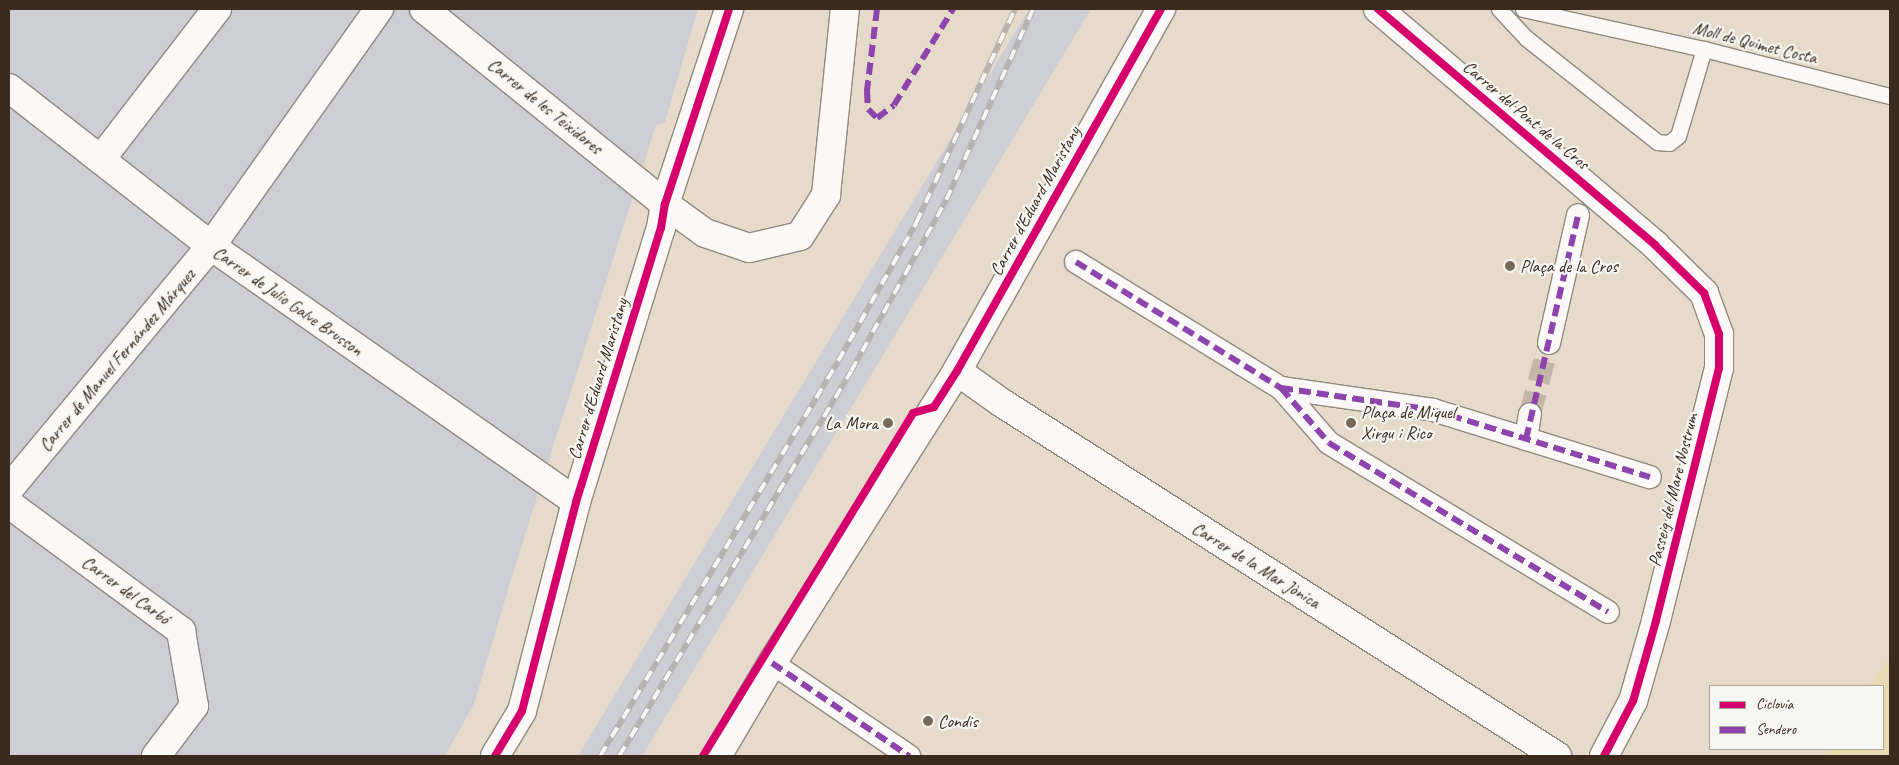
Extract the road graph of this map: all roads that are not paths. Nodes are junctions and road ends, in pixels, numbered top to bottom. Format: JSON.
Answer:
{"nodes":[{"id":1,"x":217,"y":9,"type":"edge"},
{"id":2,"x":379,"y":9,"type":"edge"},
{"id":3,"x":424,"y":9,"type":"edge"},
{"id":4,"x":729,"y":9,"type":"edge"},
{"id":5,"x":845,"y":9,"type":"edge"},
{"id":6,"x":1161,"y":9,"type":"edge"},
{"id":7,"x":1378,"y":9,"type":"edge"},
{"id":8,"x":1499,"y":9,"type":"edge"},
{"id":9,"x":1523,"y":9,"type":"edge"},
{"id":10,"x":1704,"y":49,"type":"junction"},
{"id":11,"x":9,"y":88,"type":"edge"},
{"id":12,"x":1890,"y":96,"type":"edge"},
{"id":13,"x":101,"y":159,"type":"junction"},
{"id":14,"x":666,"y":204,"type":"junction"},
{"id":15,"x":1578,"y":215,"type":"dead end"},
{"id":16,"x":1655,"y":245,"type":"joint"},
{"id":17,"x":211,"y":246,"type":"junction"},
{"id":18,"x":1076,"y":262,"type":"dead end"},
{"id":19,"x":1549,"y":343,"type":"tunnel mouth"},
{"id":20,"x":957,"y":371,"type":"junction"},
{"id":21,"x":1281,"y":388,"type":"junction"},
{"id":22,"x":1530,"y":414,"type":"tunnel mouth"},
{"id":23,"x":1526,"y":439,"type":"junction"},
{"id":24,"x":1650,"y":477,"type":"dead end"},
{"id":25,"x":9,"y":489,"type":"edge"},
{"id":26,"x":576,"y":502,"type":"junction"},
{"id":27,"x":9,"y":504,"type":"edge"},
{"id":28,"x":1608,"y":612,"type":"dead end"},
{"id":29,"x":772,"y":663,"type":"junction"},
{"id":30,"x":156,"y":756,"type":"edge"},
{"id":31,"x":495,"y":756,"type":"edge"},
{"id":32,"x":717,"y":756,"type":"edge"},
{"id":33,"x":909,"y":756,"type":"edge"},
{"id":34,"x":1557,"y":756,"type":"edge"},
{"id":35,"x":1604,"y":756,"type":"edge"}],
"edges":[{"from":1,"to":13,"type":"street"},
{"from":2,"to":17,"type":"street","name":"Carrer de Manuel Fernández Márquez"},
{"from":3,"to":14,"type":"street","name":"Carrer de les Teixidores"},
{"from":4,"to":14,"type":"street","name":"Carrer d'Eduard Maristany"},
{"from":5,"to":14,"type":"street"},
{"from":6,"to":20,"type":"street","name":"Carrer d'Eduard Maristany"},
{"from":7,"to":16,"type":"street","name":"Carrer del Pont de la Cros"},
{"from":8,"to":10,"type":"lane"},
{"from":9,"to":10,"type":"lane","name":"Moll de Quimet Costa"},
{"from":10,"to":12,"type":"lane","name":"Moll de Quimet Costa"},
{"from":11,"to":13,"type":"street","name":"Carrer de Julio Galve Brusson"},
{"from":13,"to":17,"type":"street","name":"Carrer de Julio Galve Brusson"},
{"from":14,"to":26,"type":"street","name":"Carrer d'Eduard Maristany"},
{"from":15,"to":19,"type":"street"},
{"from":16,"to":35,"type":"street","name":"Passeig del Mare Nostrum"},
{"from":17,"to":25,"type":"street","name":"Carrer de Manuel Fernández Márquez"},
{"from":17,"to":26,"type":"street","name":"Carrer de Julio Galve Brusson"},
{"from":18,"to":21,"type":"street"},
{"from":20,"to":29,"type":"street","name":"Carrer d'Eduard Maristany"},
{"from":20,"to":34,"type":"street","name":"Carrer de la Mar Jònica"},
{"from":21,"to":23,"type":"street"},
{"from":21,"to":28,"type":"street"},
{"from":22,"to":23,"type":"street"},
{"from":23,"to":24,"type":"street"},
{"from":26,"to":31,"type":"street","name":"Carrer d'Eduard Maristany"},
{"from":27,"to":30,"type":"street","name":"Carrer del Carbó"},
{"from":29,"to":32,"type":"street","name":"Carrer d'Eduard Maristany"},
{"from":29,"to":33,"type":"street"}]}
